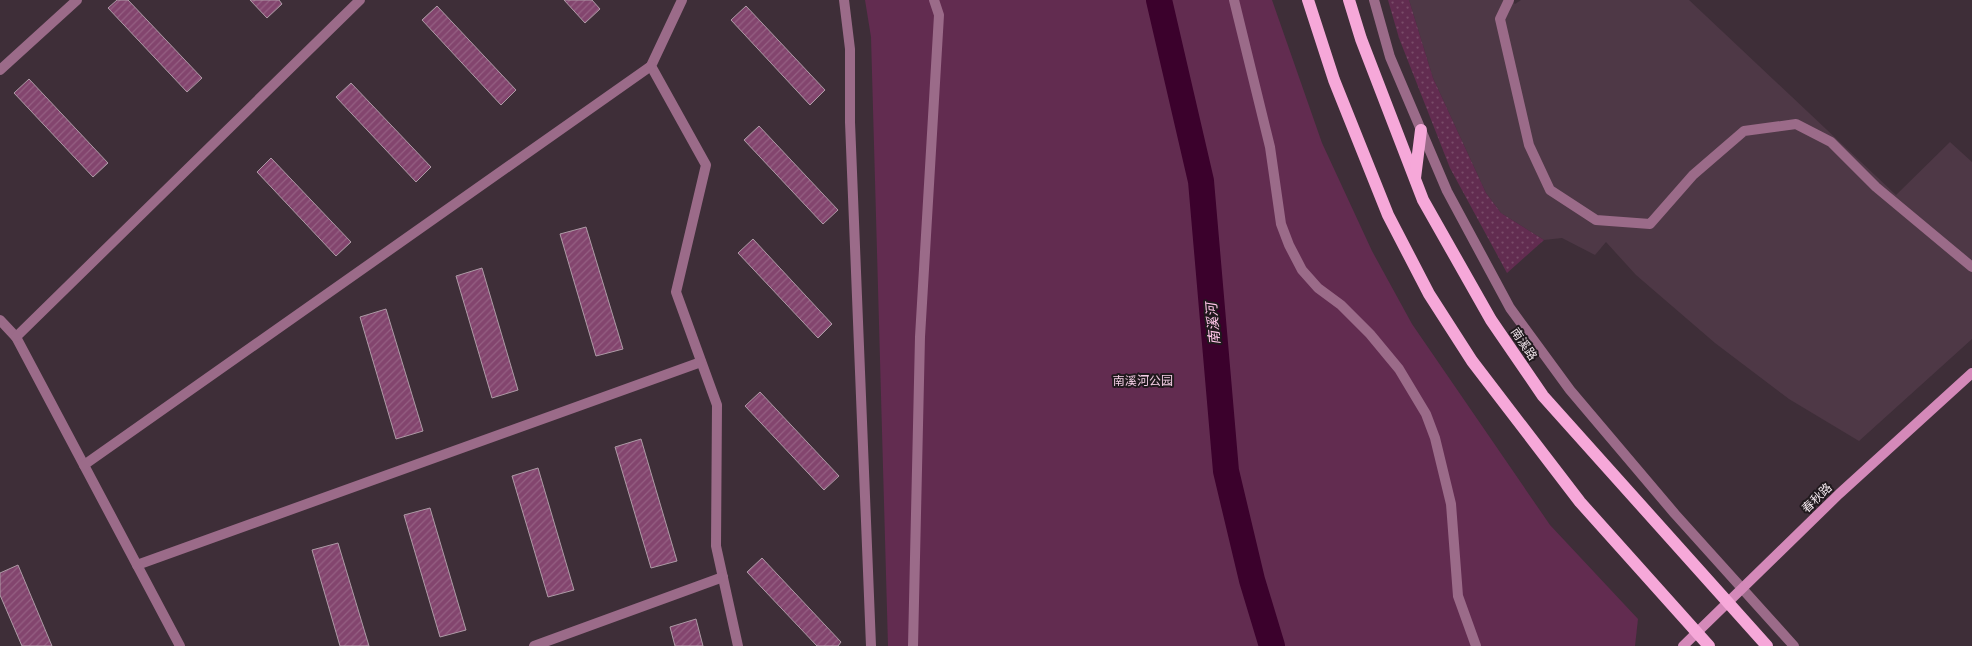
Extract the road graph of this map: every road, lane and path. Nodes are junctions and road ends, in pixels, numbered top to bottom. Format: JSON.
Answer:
{"nodes":[{"id":1,"x":78,"y":0,"type":"edge"},
{"id":2,"x":360,"y":0,"type":"edge"},
{"id":3,"x":682,"y":0,"type":"edge"},
{"id":4,"x":844,"y":0,"type":"edge"},
{"id":5,"x":934,"y":0,"type":"edge"},
{"id":6,"x":1234,"y":0,"type":"edge"},
{"id":7,"x":1308,"y":0,"type":"edge"},
{"id":8,"x":1349,"y":0,"type":"edge"},
{"id":9,"x":1374,"y":0,"type":"edge"},
{"id":10,"x":1509,"y":0,"type":"edge"},
{"id":11,"x":651,"y":66,"type":"junction"},
{"id":12,"x":0,"y":70,"type":"edge"},
{"id":13,"x":1421,"y":130,"type":"junction"},
{"id":14,"x":1415,"y":180,"type":"junction"},
{"id":15,"x":1972,"y":267,"type":"edge"},
{"id":16,"x":0,"y":320,"type":"edge"},
{"id":17,"x":16,"y":337,"type":"junction"},
{"id":18,"x":701,"y":362,"type":"junction"},
{"id":19,"x":1972,"y":373,"type":"edge"},
{"id":20,"x":84,"y":465,"type":"junction"},
{"id":21,"x":137,"y":565,"type":"junction"},
{"id":22,"x":722,"y":577,"type":"junction"},
{"id":23,"x":1742,"y":589,"type":"junction"},
{"id":24,"x":1728,"y":603,"type":"junction"},
{"id":25,"x":1697,"y":633,"type":"junction"},
{"id":26,"x":180,"y":646,"type":"edge"},
{"id":27,"x":534,"y":646,"type":"edge"},
{"id":28,"x":738,"y":646,"type":"edge"},
{"id":29,"x":871,"y":646,"type":"edge"},
{"id":30,"x":913,"y":646,"type":"edge"},
{"id":31,"x":1476,"y":646,"type":"edge"},
{"id":32,"x":1683,"y":646,"type":"edge"},
{"id":33,"x":1709,"y":646,"type":"edge"},
{"id":34,"x":1767,"y":646,"type":"edge"},
{"id":35,"x":1794,"y":646,"type":"edge"}],
"edges":[{"from":1,"to":12,"type":"street"},
{"from":2,"to":17,"type":"street"},
{"from":3,"to":11,"type":"street"},
{"from":4,"to":29,"type":"street"},
{"from":5,"to":30,"type":"street"},
{"from":6,"to":31,"type":"street"},
{"from":7,"to":25,"type":"main road"},
{"from":8,"to":14,"type":"main road","name":"南溪路"},
{"from":9,"to":13,"type":"street"},
{"from":10,"to":15,"type":"street"},
{"from":11,"to":18,"type":"street"},
{"from":11,"to":20,"type":"street"},
{"from":13,"to":14,"type":"main road"},
{"from":13,"to":23,"type":"street"},
{"from":14,"to":24,"type":"main road","name":"南溪路"},
{"from":16,"to":17,"type":"street"},
{"from":17,"to":20,"type":"street"},
{"from":18,"to":21,"type":"street"},
{"from":18,"to":22,"type":"street"},
{"from":19,"to":23,"type":"main road","name":"春秋路"},
{"from":20,"to":21,"type":"street"},
{"from":21,"to":26,"type":"street"},
{"from":22,"to":27,"type":"street"},
{"from":22,"to":28,"type":"street"},
{"from":23,"to":24,"type":"main road","name":"春秋路"},
{"from":23,"to":35,"type":"street"},
{"from":24,"to":25,"type":"main road","name":"春秋路"},
{"from":24,"to":34,"type":"main road","name":"南溪路"},
{"from":25,"to":32,"type":"main road","name":"春秋路"},
{"from":25,"to":33,"type":"main road"}]}
